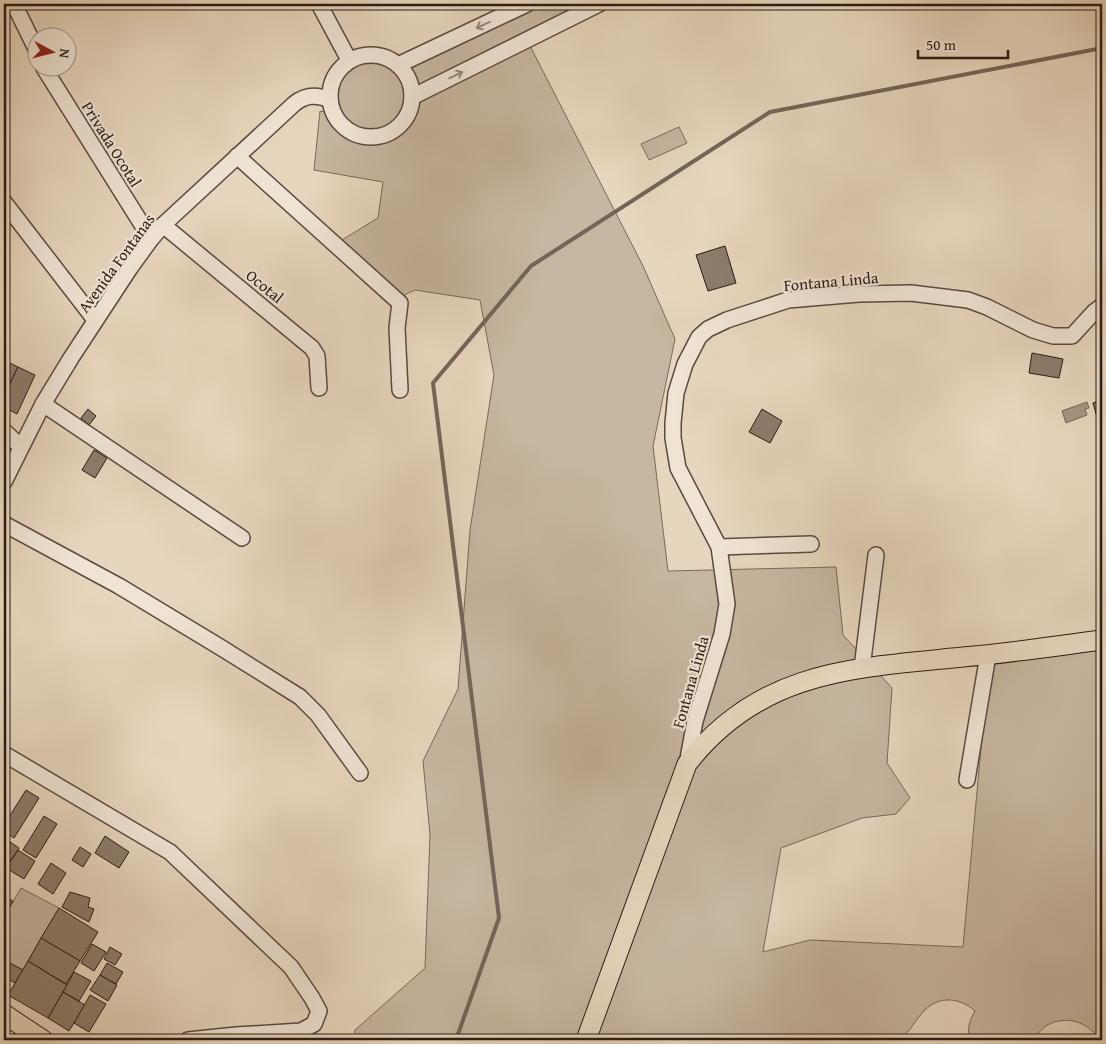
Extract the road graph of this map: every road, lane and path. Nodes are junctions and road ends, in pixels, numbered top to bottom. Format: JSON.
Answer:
{"nodes":[{"id":1,"x":14,"y":4,"type":"edge"},
{"id":2,"x":319,"y":4,"type":"edge"},
{"id":3,"x":527,"y":4,"type":"edge"},
{"id":4,"x":599,"y":4,"type":"edge"},
{"id":5,"x":28,"y":33,"type":"edge"},
{"id":6,"x":349,"y":60,"type":"junction"},
{"id":7,"x":398,"y":64,"type":"junction"},
{"id":8,"x":50,"y":78,"type":"edge"},
{"id":9,"x":412,"y":97,"type":"junction"},
{"id":10,"x":330,"y":100,"type":"junction"},
{"id":11,"x":236,"y":156,"type":"junction"},
{"id":12,"x":4,"y":202,"type":"edge"},
{"id":13,"x":163,"y":225,"type":"junction"},
{"id":14,"x":150,"y":240,"type":"junction"},
{"id":15,"x":1102,"y":306,"type":"edge"},
{"id":16,"x":95,"y":320,"type":"junction"},
{"id":17,"x":319,"y":388,"type":"dead end"},
{"id":18,"x":400,"y":390,"type":"dead end"},
{"id":19,"x":43,"y":404,"type":"junction"},
{"id":20,"x":4,"y":431,"type":"edge"},
{"id":21,"x":22,"y":447,"type":"junction"},
{"id":22,"x":4,"y":482,"type":"edge"},
{"id":23,"x":4,"y":524,"type":"edge"},
{"id":24,"x":242,"y":538,"type":"dead end"},
{"id":25,"x":811,"y":544,"type":"dead end"},
{"id":26,"x":719,"y":546,"type":"junction"},
{"id":27,"x":876,"y":555,"type":"dead end"},
{"id":28,"x":1102,"y":640,"type":"edge"},
{"id":29,"x":988,"y":655,"type":"junction"},
{"id":30,"x":862,"y":668,"type":"junction"},
{"id":31,"x":4,"y":754,"type":"edge"},
{"id":32,"x":687,"y":764,"type":"junction"},
{"id":33,"x":360,"y":773,"type":"dead end"},
{"id":34,"x":967,"y":780,"type":"dead end"},
{"id":35,"x":4,"y":1014,"type":"edge"},
{"id":36,"x":43,"y":1040,"type":"edge"},
{"id":37,"x":188,"y":1040,"type":"edge"},
{"id":38,"x":586,"y":1040,"type":"edge"}],
"edges":[{"from":1,"to":5,"type":"street"},
{"from":2,"to":6,"type":"street"},
{"from":3,"to":7,"type":"street","one_way":true},
{"from":9,"to":4,"type":"street","one_way":true},
{"from":6,"to":7,"type":"street"},
{"from":6,"to":10,"type":"street"},
{"from":7,"to":9,"type":"street"},
{"from":8,"to":14,"type":"street","name":"Privada Ocotal"},
{"from":9,"to":10,"type":"street"},
{"from":10,"to":11,"type":"street","name":"Avenida Fontanas"},
{"from":11,"to":13,"type":"street","name":"Avenida Fontanas"},
{"from":11,"to":18,"type":"street"},
{"from":12,"to":16,"type":"street"},
{"from":13,"to":14,"type":"street","name":"Avenida Fontanas"},
{"from":13,"to":17,"type":"street","name":"Ocotal"},
{"from":14,"to":16,"type":"street","name":"Avenida Fontanas"},
{"from":15,"to":26,"type":"street","name":"Fontana Linda"},
{"from":16,"to":19,"type":"street","name":"Avenida Fontanas"},
{"from":19,"to":21,"type":"street","name":"Avenida Fontanas"},
{"from":19,"to":24,"type":"street"},
{"from":20,"to":21,"type":"street"},
{"from":21,"to":22,"type":"street","name":"Avenida Fontanas"},
{"from":23,"to":33,"type":"street"},
{"from":25,"to":26,"type":"street"},
{"from":26,"to":32,"type":"street","name":"Fontana Linda"},
{"from":27,"to":30,"type":"street"},
{"from":28,"to":29,"type":"main road"},
{"from":29,"to":30,"type":"main road"},
{"from":29,"to":34,"type":"street"},
{"from":30,"to":32,"type":"main road"},
{"from":31,"to":37,"type":"street"},
{"from":32,"to":38,"type":"main road"},
{"from":35,"to":36,"type":"main road"}]}
